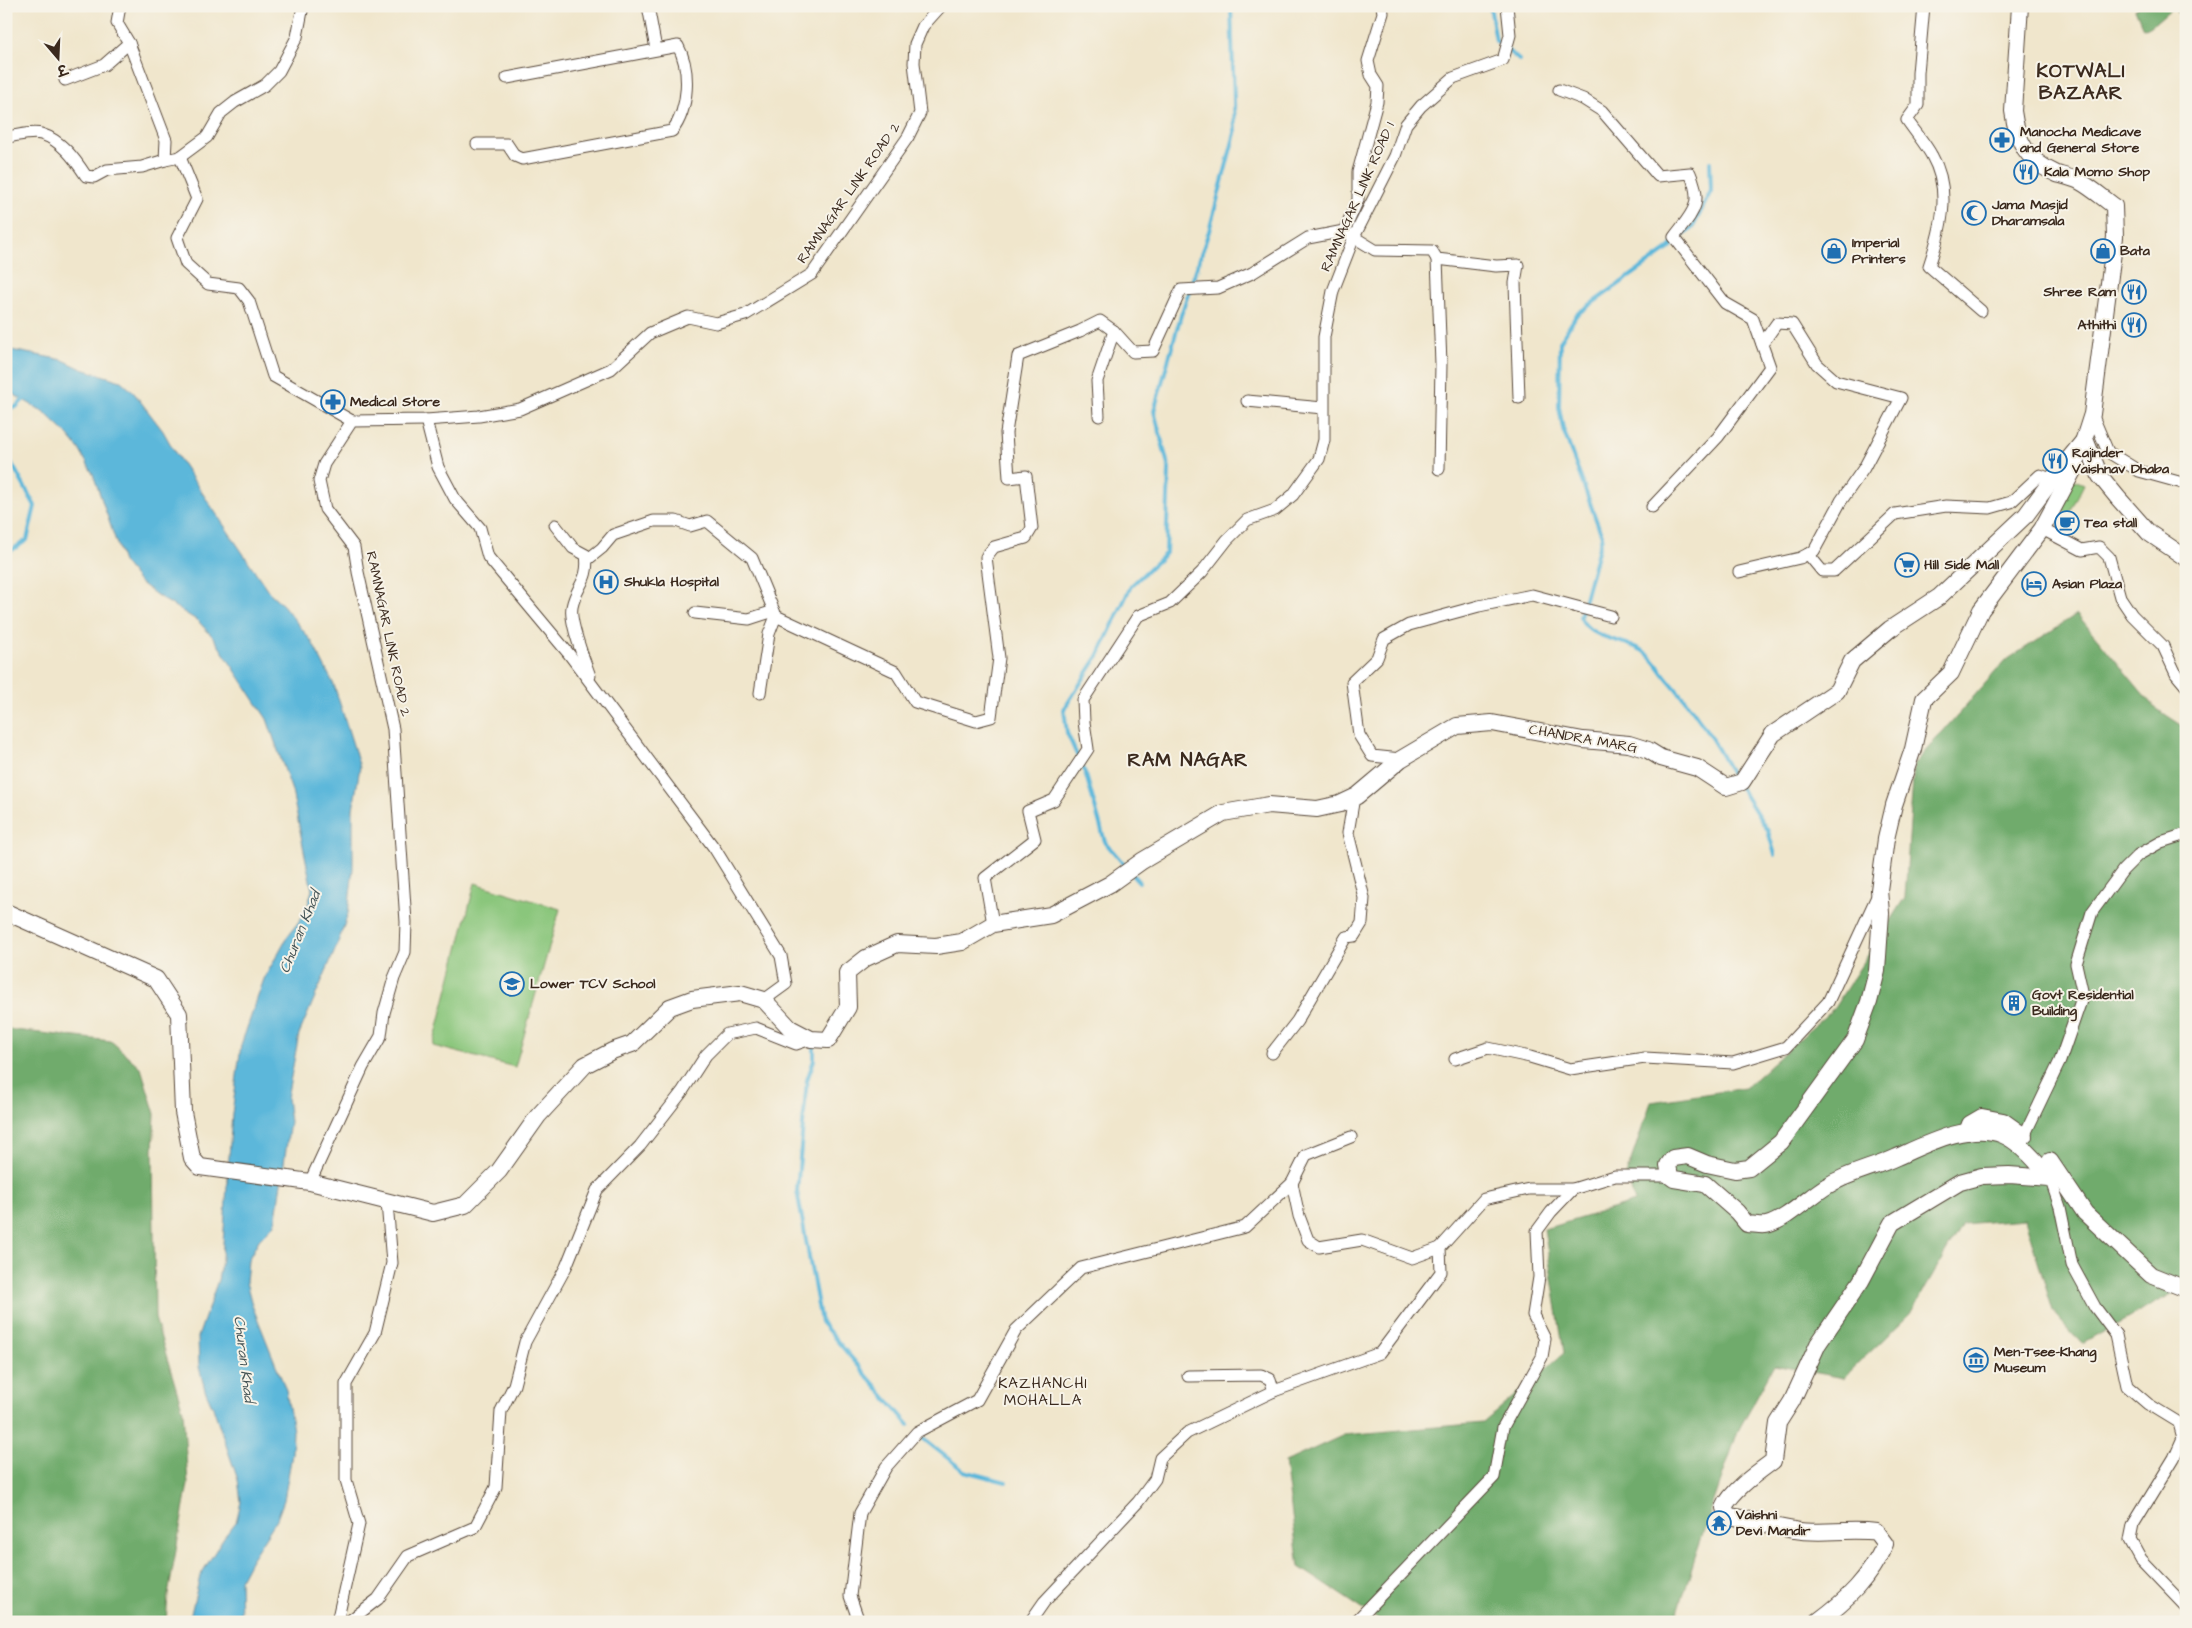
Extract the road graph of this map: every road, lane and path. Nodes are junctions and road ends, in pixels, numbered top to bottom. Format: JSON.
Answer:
{"nodes":[{"id":1,"x":120,"y":6,"type":"edge"},
{"id":2,"x":303,"y":6,"type":"edge"},
{"id":3,"x":648,"y":6,"type":"edge"},
{"id":4,"x":941,"y":6,"type":"edge"},
{"id":5,"x":1382,"y":6,"type":"edge"},
{"id":6,"x":1508,"y":6,"type":"edge"},
{"id":7,"x":1924,"y":6,"type":"edge"},
{"id":8,"x":2020,"y":6,"type":"edge"},
{"id":9,"x":129,"y":43,"type":"junction"},
{"id":10,"x":656,"y":49,"type":"junction"},
{"id":11,"x":507,"y":78,"type":"dead end"},
{"id":12,"x":65,"y":80,"type":"dead end"},
{"id":13,"x":1559,"y":90,"type":"dead end"},
{"id":14,"x":6,"y":137,"type":"edge"},
{"id":15,"x":477,"y":144,"type":"dead end"},
{"id":16,"x":180,"y":157,"type":"junction"},
{"id":17,"x":165,"y":160,"type":"junction"},
{"id":18,"x":1349,"y":234,"type":"junction"},
{"id":19,"x":1437,"y":259,"type":"junction"},
{"id":20,"x":1981,"y":311,"type":"dead end"},
{"id":21,"x":1114,"y":331,"type":"junction"},
{"id":22,"x":1762,"y":344,"type":"junction"},
{"id":23,"x":1520,"y":398,"type":"dead end"},
{"id":24,"x":1247,"y":401,"type":"dead end"},
{"id":25,"x":1324,"y":408,"type":"junction"},
{"id":26,"x":2092,"y":414,"type":"junction"},
{"id":27,"x":1099,"y":416,"type":"dead end"},
{"id":28,"x":426,"y":420,"type":"junction"},
{"id":29,"x":352,"y":421,"type":"junction"},
{"id":30,"x":2085,"y":439,"type":"junction"},
{"id":31,"x":1440,"y":469,"type":"dead end"},
{"id":32,"x":2054,"y":477,"type":"junction"},
{"id":33,"x":2186,"y":484,"type":"edge"},
{"id":34,"x":1652,"y":507,"type":"dead end"},
{"id":35,"x":555,"y":525,"type":"dead end"},
{"id":36,"x":2042,"y":529,"type":"junction"},
{"id":37,"x":1808,"y":554,"type":"junction"},
{"id":38,"x":2186,"y":558,"type":"edge"},
{"id":39,"x":586,"y":560,"type":"junction"},
{"id":40,"x":1740,"y":572,"type":"dead end"},
{"id":41,"x":694,"y":613,"type":"dead end"},
{"id":42,"x":775,"y":614,"type":"junction"},
{"id":43,"x":1611,"y":616,"type":"dead end"},
{"id":44,"x":2186,"y":686,"type":"edge"},
{"id":45,"x":594,"y":688,"type":"junction"},
{"id":46,"x":760,"y":693,"type":"dead end"},
{"id":47,"x":1402,"y":759,"type":"junction"},
{"id":48,"x":1354,"y":797,"type":"junction"},
{"id":49,"x":2186,"y":834,"type":"edge"},
{"id":50,"x":1879,"y":890,"type":"junction"},
{"id":51,"x":6,"y":912,"type":"edge"},
{"id":52,"x":993,"y":924,"type":"junction"},
{"id":53,"x":764,"y":1000,"type":"junction"},
{"id":54,"x":811,"y":1039,"type":"junction"},
{"id":55,"x":1272,"y":1053,"type":"dead end"},
{"id":56,"x":1455,"y":1059,"type":"dead end"},
{"id":57,"x":1967,"y":1132,"type":"junction"},
{"id":58,"x":2024,"y":1136,"type":"junction"},
{"id":59,"x":1351,"y":1137,"type":"dead end"},
{"id":60,"x":1670,"y":1176,"type":"junction"},
{"id":61,"x":2050,"y":1178,"type":"junction"},
{"id":62,"x":310,"y":1182,"type":"junction"},
{"id":63,"x":1292,"y":1183,"type":"junction"},
{"id":64,"x":1573,"y":1189,"type":"junction"},
{"id":65,"x":387,"y":1202,"type":"junction"},
{"id":66,"x":1440,"y":1248,"type":"junction"},
{"id":67,"x":2186,"y":1289,"type":"edge"},
{"id":68,"x":1188,"y":1376,"type":"dead end"},
{"id":69,"x":1274,"y":1390,"type":"junction"},
{"id":70,"x":2186,"y":1607,"type":"edge"},
{"id":71,"x":858,"y":1619,"type":"dead end"},
{"id":72,"x":336,"y":1622,"type":"edge"},
{"id":73,"x":348,"y":1622,"type":"edge"},
{"id":74,"x":1030,"y":1622,"type":"edge"},
{"id":75,"x":1355,"y":1622,"type":"edge"},
{"id":76,"x":1817,"y":1622,"type":"edge"}],
"edges":[{"from":1,"to":9,"type":"street"},
{"from":2,"to":16,"type":"street"},
{"from":3,"to":10,"type":"street"},
{"from":4,"to":28,"type":"street","name":"RAMNAGAR LINK ROAD 2"},
{"from":5,"to":18,"type":"street"},
{"from":6,"to":18,"type":"street","name":"RAMNAGAR LINK ROAD 1"},
{"from":7,"to":20,"type":"street"},
{"from":8,"to":26,"type":"street"},
{"from":9,"to":12,"type":"street"},
{"from":9,"to":17,"type":"street"},
{"from":10,"to":11,"type":"street"},
{"from":10,"to":15,"type":"street"},
{"from":13,"to":22,"type":"street"},
{"from":14,"to":17,"type":"street"},
{"from":16,"to":17,"type":"street"},
{"from":16,"to":29,"type":"street"},
{"from":18,"to":19,"type":"street"},
{"from":18,"to":21,"type":"street"},
{"from":18,"to":25,"type":"street","name":"RAMNAGAR LINK ROAD 1"},
{"from":19,"to":23,"type":"street"},
{"from":19,"to":31,"type":"street"},
{"from":21,"to":27,"type":"street"},
{"from":21,"to":42,"type":"street"},
{"from":22,"to":34,"type":"street"},
{"from":22,"to":37,"type":"street"},
{"from":24,"to":25,"type":"street"},
{"from":25,"to":52,"type":"street","name":"RAMNAGAR LINK ROAD 1"},
{"from":26,"to":30,"type":"street"},
{"from":26,"to":33,"type":"street"},
{"from":28,"to":29,"type":"street","name":"RAMNAGAR LINK ROAD 2"},
{"from":28,"to":45,"type":"street"},
{"from":29,"to":62,"type":"street","name":"RAMNAGAR LINK ROAD 2"},
{"from":30,"to":32,"type":"street","name":"CHANDRA MARG"},
{"from":30,"to":36,"type":"street"},
{"from":30,"to":38,"type":"street"},
{"from":32,"to":37,"type":"street"},
{"from":32,"to":47,"type":"street","name":"CHANDRA MARG"},
{"from":35,"to":39,"type":"street"},
{"from":36,"to":44,"type":"street"},
{"from":36,"to":50,"type":"street"},
{"from":37,"to":40,"type":"street"},
{"from":39,"to":42,"type":"street"},
{"from":39,"to":45,"type":"street"},
{"from":41,"to":42,"type":"street"},
{"from":42,"to":46,"type":"street"},
{"from":43,"to":47,"type":"street"},
{"from":45,"to":53,"type":"street"},
{"from":47,"to":48,"type":"street","name":"CHANDRA MARG"},
{"from":48,"to":52,"type":"street","name":"CHANDRA MARG"},
{"from":48,"to":55,"type":"street"},
{"from":49,"to":58,"type":"street"},
{"from":50,"to":56,"type":"street"},
{"from":50,"to":60,"type":"street"},
{"from":51,"to":62,"type":"street"},
{"from":52,"to":54,"type":"street"},
{"from":53,"to":54,"type":"street"},
{"from":53,"to":65,"type":"street"},
{"from":54,"to":73,"type":"street"},
{"from":57,"to":58,"type":"street"},
{"from":57,"to":60,"type":"street"},
{"from":57,"to":61,"type":"street"},
{"from":58,"to":67,"type":"street"},
{"from":59,"to":63,"type":"street"},
{"from":60,"to":64,"type":"street"},
{"from":61,"to":70,"type":"street"},
{"from":61,"to":76,"type":"street"},
{"from":62,"to":65,"type":"street"},
{"from":63,"to":66,"type":"street"},
{"from":63,"to":71,"type":"street"},
{"from":64,"to":66,"type":"street"},
{"from":64,"to":75,"type":"street"},
{"from":65,"to":72,"type":"street"},
{"from":66,"to":69,"type":"street"},
{"from":68,"to":69,"type":"street"},
{"from":69,"to":74,"type":"street"}]}
